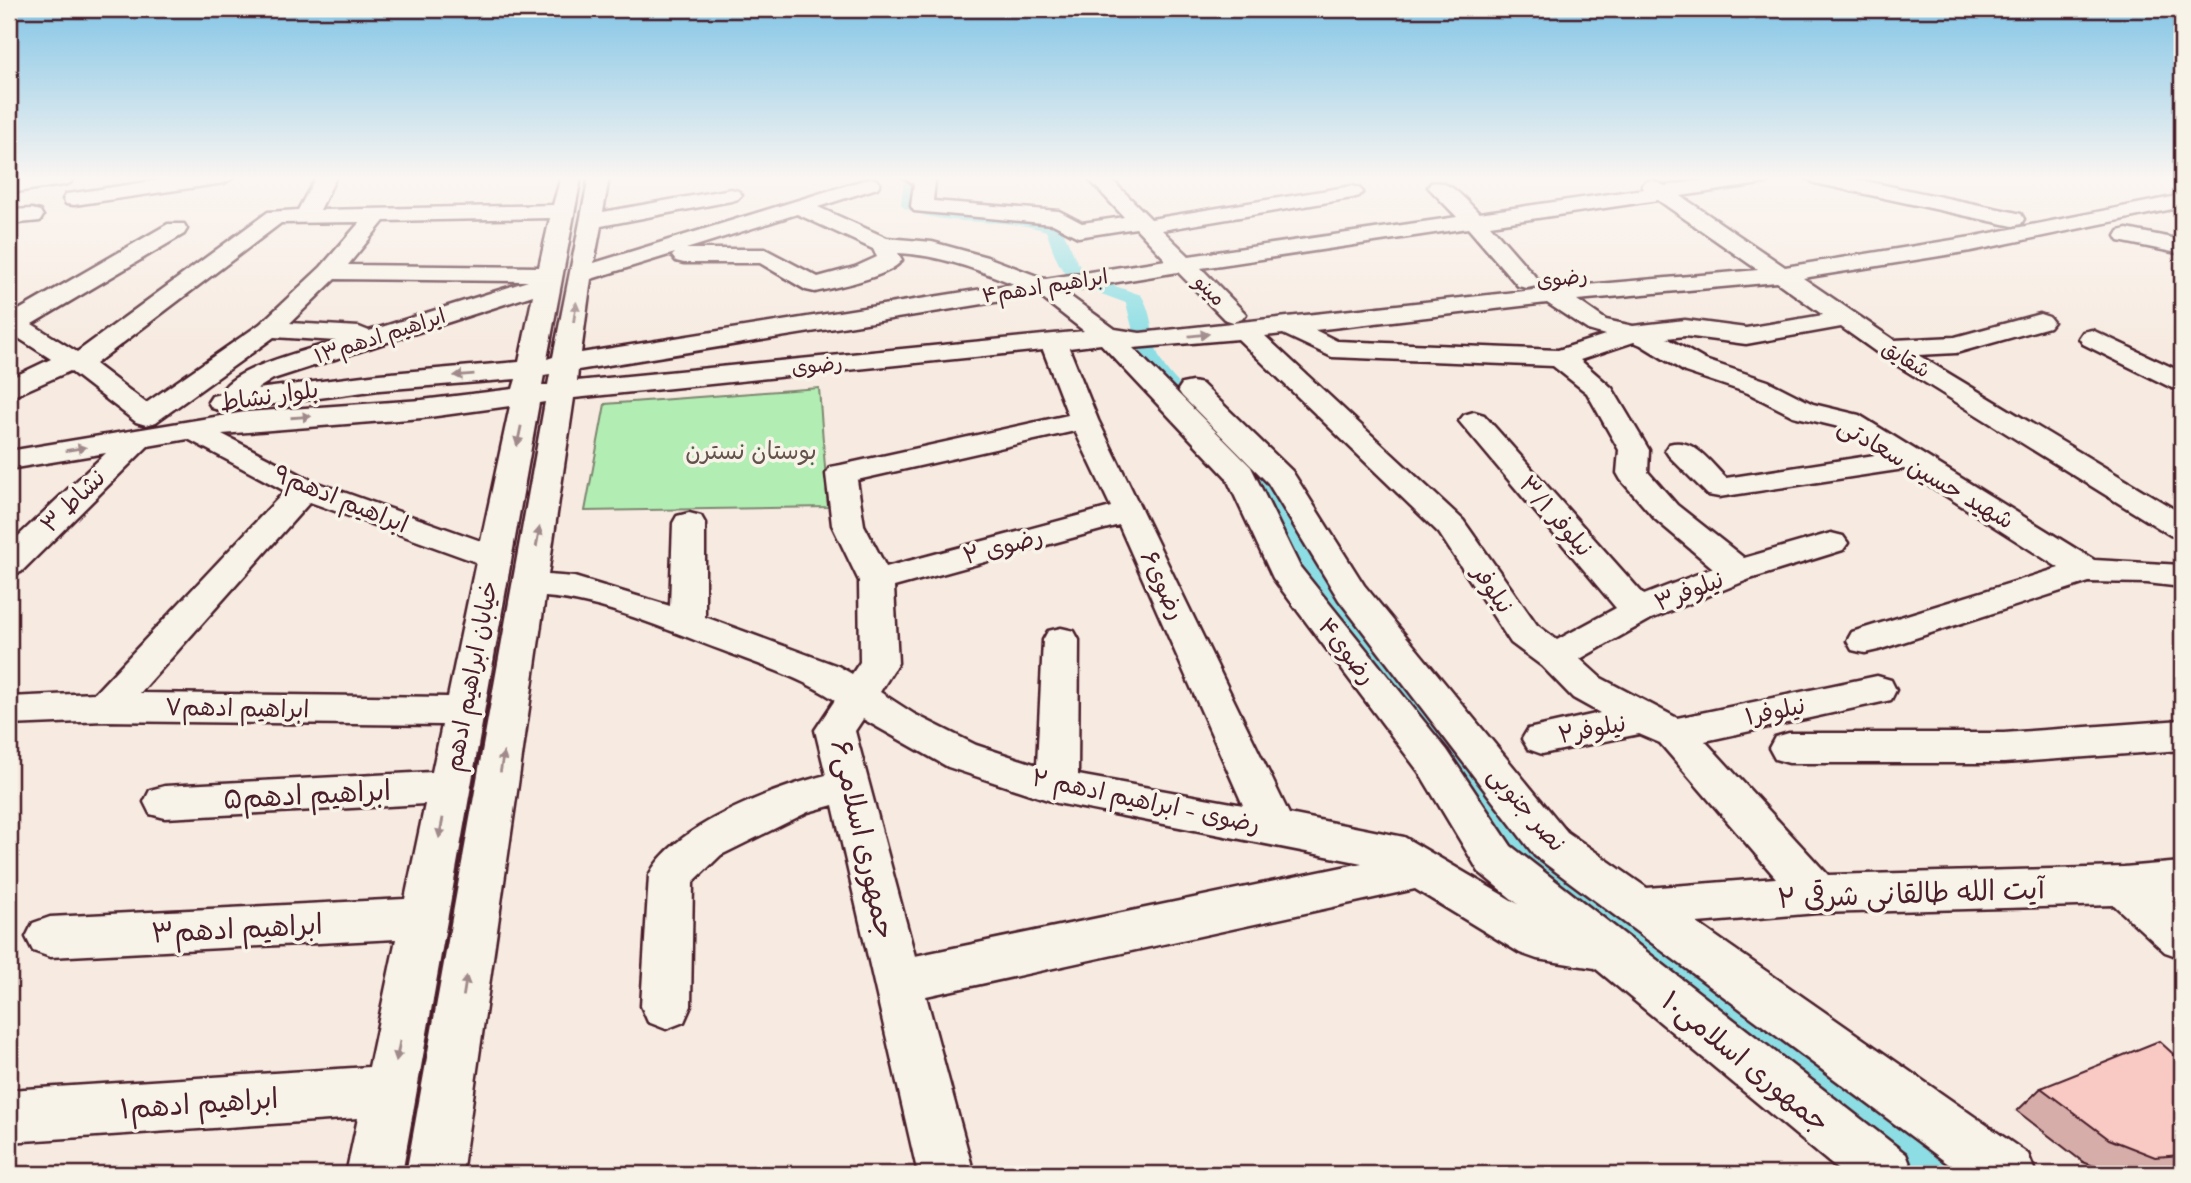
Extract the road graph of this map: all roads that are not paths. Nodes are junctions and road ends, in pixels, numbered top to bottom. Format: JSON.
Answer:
{"nodes":[{"id":1,"x":170,"y":232,"type":"edge"},
{"id":2,"x":255,"y":232,"type":"edge"},
{"id":3,"x":363,"y":232,"type":"edge"},
{"id":4,"x":573,"y":232,"type":"edge"},
{"id":5,"x":720,"y":232,"type":"edge"},
{"id":6,"x":855,"y":232,"type":"edge"},
{"id":7,"x":1152,"y":232,"type":"edge"},
{"id":8,"x":1398,"y":232,"type":"edge"},
{"id":9,"x":1484,"y":232,"type":"edge"},
{"id":10,"x":1718,"y":232,"type":"edge"},
{"id":11,"x":1940,"y":232,"type":"edge"},
{"id":12,"x":2029,"y":232,"type":"edge"},
{"id":13,"x":2127,"y":236,"type":"dead end"},
{"id":14,"x":883,"y":245,"type":"junction"},
{"id":15,"x":2182,"y":247,"type":"edge"},
{"id":16,"x":635,"y":259,"type":"junction"},
{"id":17,"x":1184,"y":264,"type":"junction"},
{"id":18,"x":1769,"y":268,"type":"junction"},
{"id":19,"x":329,"y":272,"type":"junction"},
{"id":20,"x":560,"y":277,"type":"junction"},
{"id":21,"x":1527,"y":281,"type":"junction"},
{"id":22,"x":1043,"y":287,"type":"junction"},
{"id":23,"x":1552,"y":295,"type":"junction"},
{"id":24,"x":1439,"y":300,"type":"junction"},
{"id":25,"x":1843,"y":319,"type":"junction"},
{"id":26,"x":1239,"y":322,"type":"junction"},
{"id":27,"x":2040,"y":322,"type":"dead end"},
{"id":28,"x":10,"y":323,"type":"edge"},
{"id":29,"x":1288,"y":326,"type":"junction"},
{"id":30,"x":269,"y":329,"type":"junction"},
{"id":31,"x":1633,"y":334,"type":"junction"},
{"id":32,"x":380,"y":336,"type":"junction"},
{"id":33,"x":1107,"y":336,"type":"junction"},
{"id":34,"x":2092,"y":338,"type":"dead end"},
{"id":35,"x":1148,"y":340,"type":"junction"},
{"id":36,"x":1053,"y":342,"type":"junction"},
{"id":37,"x":1888,"y":348,"type":"junction"},
{"id":38,"x":1560,"y":358,"type":"junction"},
{"id":39,"x":74,"y":362,"type":"junction"},
{"id":40,"x":548,"y":380,"type":"junction"},
{"id":41,"x":379,"y":382,"type":"junction"},
{"id":42,"x":2182,"y":382,"type":"edge"},
{"id":43,"x":9,"y":390,"type":"edge"},
{"id":44,"x":216,"y":403,"type":"junction"},
{"id":45,"x":359,"y":413,"type":"junction"},
{"id":46,"x":1084,"y":420,"type":"junction"},
{"id":47,"x":1474,"y":421,"type":"dead end"},
{"id":48,"x":142,"y":427,"type":"junction"},
{"id":49,"x":193,"y":430,"type":"junction"},
{"id":50,"x":9,"y":439,"type":"edge"},
{"id":51,"x":1680,"y":450,"type":"dead end"},
{"id":52,"x":1911,"y":459,"type":"junction"},
{"id":53,"x":9,"y":460,"type":"edge"},
{"id":54,"x":304,"y":489,"type":"junction"},
{"id":55,"x":1129,"y":512,"type":"junction"},
{"id":56,"x":2174,"y":515,"type":"edge"},
{"id":57,"x":689,"y":523,"type":"dead end"},
{"id":58,"x":1831,"y":543,"type":"dead end"},
{"id":59,"x":494,"y":557,"type":"junction"},
{"id":60,"x":9,"y":564,"type":"edge"},
{"id":61,"x":2087,"y":571,"type":"junction"},
{"id":62,"x":1738,"y":572,"type":"junction"},
{"id":63,"x":2182,"y":576,"type":"edge"},
{"id":64,"x":876,"y":581,"type":"junction"},
{"id":65,"x":530,"y":585,"type":"junction"},
{"id":66,"x":1638,"y":611,"type":"junction"},
{"id":67,"x":687,"y":624,"type":"junction"},
{"id":68,"x":1061,"y":640,"type":"dead end"},
{"id":69,"x":1865,"y":641,"type":"dead end"},
{"id":70,"x":1556,"y":657,"type":"junction"},
{"id":71,"x":1877,"y":690,"type":"dead end"},
{"id":72,"x":860,"y":696,"type":"junction"},
{"id":73,"x":105,"y":707,"type":"junction"},
{"id":74,"x":9,"y":711,"type":"edge"},
{"id":75,"x":464,"y":711,"type":"junction"},
{"id":76,"x":1658,"y":726,"type":"junction"},
{"id":77,"x":2182,"y":735,"type":"edge"},
{"id":78,"x":1542,"y":739,"type":"dead end"},
{"id":79,"x":1789,"y":748,"type":"dead end"},
{"id":80,"x":848,"y":785,"type":"junction"},
{"id":81,"x":450,"y":787,"type":"junction"},
{"id":82,"x":1057,"y":787,"type":"junction"},
{"id":83,"x":165,"y":802,"type":"dead end"},
{"id":84,"x":1274,"y":827,"type":"junction"},
{"id":85,"x":1420,"y":869,"type":"junction"},
{"id":86,"x":2182,"y":881,"type":"edge"},
{"id":87,"x":2124,"y":886,"type":"junction"},
{"id":88,"x":1817,"y":894,"type":"junction"},
{"id":89,"x":424,"y":918,"type":"junction"},
{"id":90,"x":1621,"y":932,"type":"junction"},
{"id":91,"x":50,"y":937,"type":"dead end"},
{"id":92,"x":2182,"y":938,"type":"edge"},
{"id":93,"x":898,"y":981,"type":"junction"},
{"id":94,"x":666,"y":1006,"type":"dead end"},
{"id":95,"x":390,"y":1091,"type":"junction"},
{"id":96,"x":9,"y":1116,"type":"edge"},
{"id":97,"x":374,"y":1174,"type":"edge"},
{"id":98,"x":434,"y":1174,"type":"edge"},
{"id":99,"x":946,"y":1174,"type":"edge"},
{"id":100,"x":1886,"y":1174,"type":"edge"},
{"id":101,"x":2008,"y":1174,"type":"edge"}],
"edges":[{"from":1,"to":28,"type":"street"},
{"from":2,"to":39,"type":"street"},
{"from":3,"to":19,"type":"street","name":"نشاط ۳"},
{"from":4,"to":20,"type":"street","name":"خیابان ابراهیم ادهم"},
{"from":5,"to":16,"type":"street"},
{"from":6,"to":14,"type":"street"},
{"from":7,"to":17,"type":"street","name":"مینو"},
{"from":8,"to":17,"type":"street","name":"ابراهیم ادهم۴"},
{"from":9,"to":21,"type":"street"},
{"from":10,"to":18,"type":"street","name":"شقایق"},
{"from":11,"to":18,"type":"street","name":"رضوی"},
{"from":12,"to":18,"type":"street","name":"رضوی"},
{"from":13,"to":15,"type":"street"},
{"from":14,"to":16,"type":"street"},
{"from":14,"to":22,"type":"street"},
{"from":16,"to":20,"type":"street","name":"ابراهیم ادهم۱۳"},
{"from":17,"to":22,"type":"street","name":"ابراهیم ادهم۴"},
{"from":17,"to":26,"type":"street","name":"مینو"},
{"from":18,"to":21,"type":"street","name":"رضوی"},
{"from":18,"to":23,"type":"street","name":"رضوی"},
{"from":18,"to":25,"type":"street","name":"شقایق"},
{"from":19,"to":20,"type":"street"},
{"from":19,"to":30,"type":"street","name":"نشاط ۳"},
{"from":20,"to":32,"type":"street","name":"ابراهیم ادهم۱۳"},
{"from":20,"to":40,"type":"street","name":"خیابان ابراهیم ادهم"},
{"from":21,"to":24,"type":"street","name":"رضوی"},
{"from":22,"to":33,"type":"street","name":"رضوی۴"},
{"from":22,"to":40,"type":"street","name":"ابراهیم ادهم۴"},
{"from":23,"to":24,"type":"street","name":"رضوی"},
{"from":23,"to":31,"type":"street"},
{"from":24,"to":26,"type":"street","name":"رضوی"},
{"from":24,"to":29,"type":"street","name":"رضوی"},
{"from":25,"to":31,"type":"street"},
{"from":25,"to":37,"type":"street","name":"شقایق"},
{"from":26,"to":29,"type":"street","name":"رضوی"},
{"from":26,"to":33,"type":"street","name":"رضوی"},
{"from":35,"to":26,"type":"street","name":"رضوی","one_way":true},
{"from":26,"to":70,"type":"street","name":"نیلوفر"},
{"from":27,"to":37,"type":"street"},
{"from":28,"to":39,"type":"street"},
{"from":29,"to":38,"type":"street"},
{"from":30,"to":32,"type":"street"},
{"from":30,"to":48,"type":"street","name":"نشاط ۳"},
{"from":31,"to":38,"type":"street"},
{"from":31,"to":52,"type":"street","name":"شهید حسین سعادتی"},
{"from":32,"to":44,"type":"street","name":"ابراهیم ادهم۱۳"},
{"from":33,"to":35,"type":"street","name":"رضوی"},
{"from":33,"to":36,"type":"street","name":"رضوی"},
{"from":33,"to":90,"type":"street","name":"رضوی۴"},
{"from":34,"to":42,"type":"street"},
{"from":35,"to":90,"type":"street","name":"نصر جنوبی"},
{"from":36,"to":40,"type":"street","name":"رضوی"},
{"from":36,"to":46,"type":"street","name":"رضوی۶"},
{"from":37,"to":56,"type":"street","name":"شقایق"},
{"from":38,"to":62,"type":"street"},
{"from":39,"to":43,"type":"street"},
{"from":39,"to":48,"type":"street"},
{"from":40,"to":41,"type":"street","name":"بلوار نشاط","one_way":true},
{"from":40,"to":45,"type":"street","name":"بلوار نشاط"},
{"from":40,"to":59,"type":"street","name":"خیابان ابراهیم ادهم","one_way":true},
{"from":65,"to":40,"type":"street","name":"خیابان ابراهیم ادهم","one_way":true},
{"from":41,"to":44,"type":"street","name":"بلوار نشاط"},
{"from":41,"to":45,"type":"street"},
{"from":44,"to":48,"type":"street","name":"بلوار نشاط"},
{"from":49,"to":45,"type":"street","name":"بلوار نشاط","one_way":true},
{"from":46,"to":55,"type":"street","name":"رضوی۶"},
{"from":46,"to":64,"type":"street","name":"جمهوری اسلامی۶"},
{"from":47,"to":66,"type":"street","name":"نیلوفر ۳/۱"},
{"from":48,"to":49,"type":"street","name":"بلوار نشاط"},
{"from":48,"to":50,"type":"street","name":"بلوار نشاط"},
{"from":53,"to":48,"type":"street","name":"بلوار نشاط","one_way":true},
{"from":48,"to":60,"type":"street","name":"نشاط ۳"},
{"from":49,"to":54,"type":"street","name":"ابراهیم ادهم۹"},
{"from":51,"to":52,"type":"street"},
{"from":52,"to":61,"type":"street","name":"شهید حسین سعادتی"},
{"from":54,"to":59,"type":"street","name":"ابراهیم ادهم۹"},
{"from":54,"to":73,"type":"street"},
{"from":55,"to":64,"type":"street","name":"رضوی ۲"},
{"from":55,"to":84,"type":"street","name":"رضوی۶"},
{"from":57,"to":67,"type":"street"},
{"from":58,"to":62,"type":"street","name":"نیلوفر۳"},
{"from":59,"to":75,"type":"street","name":"خیابان ابراهیم ادهم"},
{"from":61,"to":63,"type":"street"},
{"from":61,"to":69,"type":"street"},
{"from":62,"to":66,"type":"street","name":"نیلوفر۳"},
{"from":64,"to":72,"type":"street","name":"جمهوری اسلامی۶"},
{"from":65,"to":67,"type":"street","name":"رضوی - ابراهیم ادهم ۲"},
{"from":98,"to":65,"type":"street","name":"خیابان ابراهیم ادهم","one_way":true},
{"from":66,"to":70,"type":"street","name":"نیلوفر۳"},
{"from":67,"to":72,"type":"street","name":"رضوی - ابراهیم ادهم ۲"},
{"from":68,"to":82,"type":"street"},
{"from":70,"to":76,"type":"street","name":"نیلوفر"},
{"from":71,"to":76,"type":"street","name":"نیلوفر۱"},
{"from":72,"to":80,"type":"street","name":"جمهوری اسلامی۶"},
{"from":72,"to":82,"type":"street","name":"رضوی - ابراهیم ادهم ۲"},
{"from":73,"to":74,"type":"street","name":"ابراهیم ادهم۷"},
{"from":73,"to":75,"type":"street","name":"ابراهیم ادهم۷"},
{"from":75,"to":81,"type":"street","name":"خیابان ابراهیم ادهم"},
{"from":76,"to":78,"type":"street","name":"نیلوفر۲"},
{"from":76,"to":88,"type":"street","name":"نیلوفر"},
{"from":77,"to":79,"type":"street"},
{"from":80,"to":93,"type":"street","name":"جمهوری اسلامی۶"},
{"from":80,"to":94,"type":"street"},
{"from":81,"to":83,"type":"street","name":"ابراهیم ادهم۵"},
{"from":81,"to":89,"type":"street","name":"خیابان ابراهیم ادهم","one_way":true},
{"from":82,"to":84,"type":"street","name":"رضوی - ابراهیم ادهم ۲"},
{"from":84,"to":85,"type":"street","name":"رضوی - ابراهیم ادهم ۲"},
{"from":85,"to":90,"type":"street","name":"رضوی - ابراهیم ادهم ۲"},
{"from":85,"to":93,"type":"street"},
{"from":86,"to":87,"type":"street","name":"آیت الله طالقانی شرقی ۲"},
{"from":87,"to":88,"type":"street","name":"آیت الله طالقانی شرقی ۲"},
{"from":87,"to":92,"type":"street"},
{"from":88,"to":90,"type":"street","name":"آیت الله طالقانی شرقی ۲"},
{"from":89,"to":91,"type":"street","name":"ابراهیم ادهم۳"},
{"from":89,"to":95,"type":"street","name":"خیابان ابراهیم ادهم","one_way":true},
{"from":90,"to":100,"type":"street","name":"جمهوری اسلامی۱۰"},
{"from":90,"to":101,"type":"street","name":"نصر جنوبی"},
{"from":93,"to":99,"type":"street","name":"جمهوری اسلامی۶"},
{"from":95,"to":96,"type":"street","name":"ابراهیم ادهم۱"},
{"from":95,"to":97,"type":"street","name":"خیابان ابراهیم ادهم"}]}
